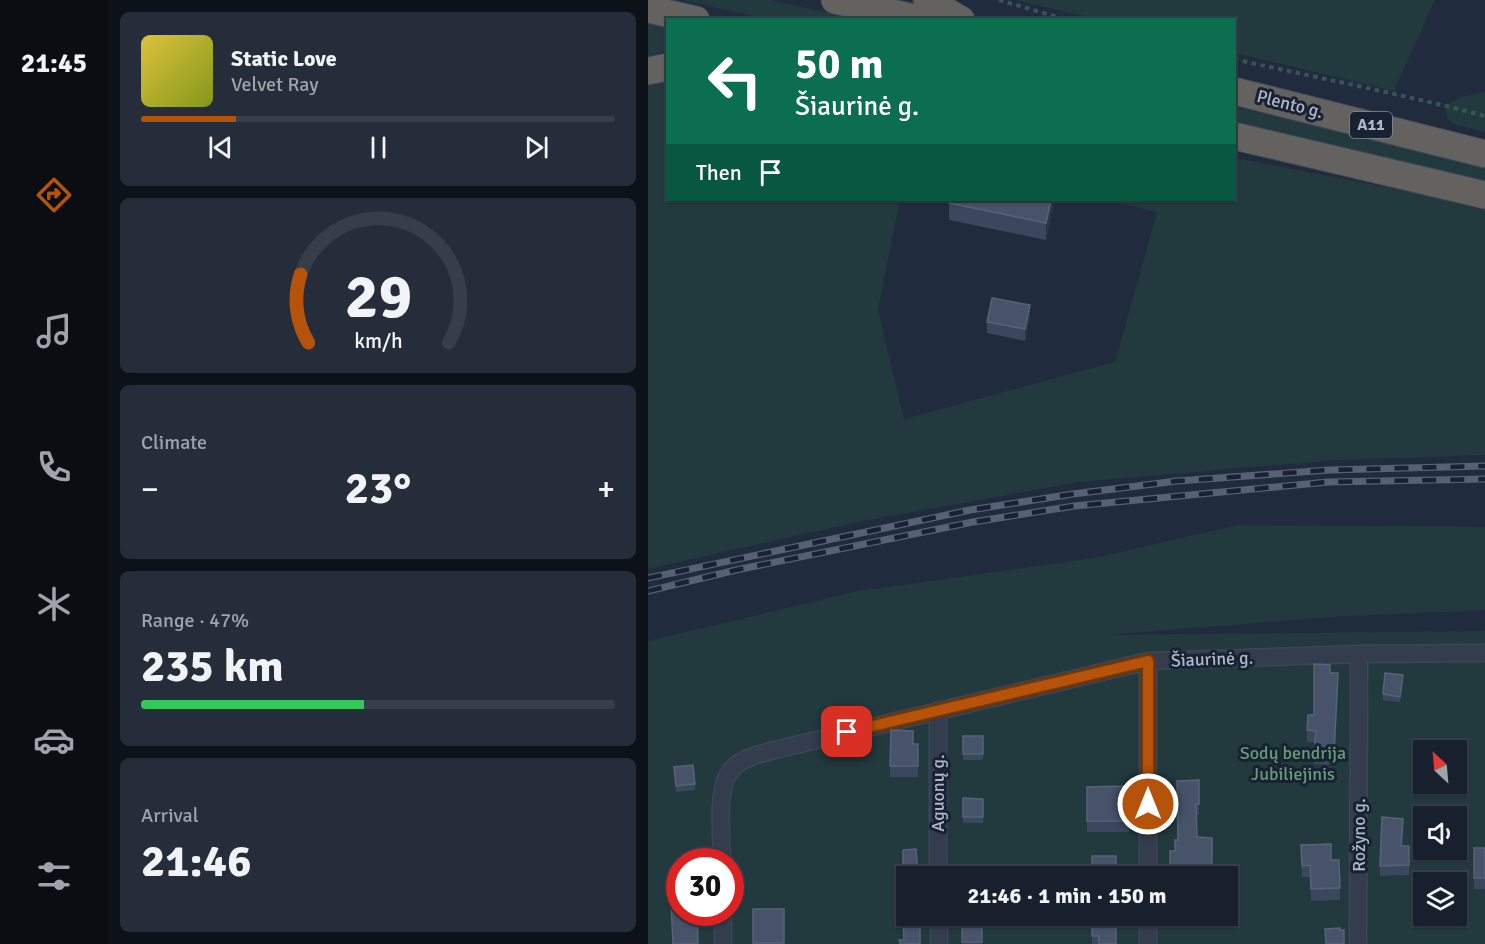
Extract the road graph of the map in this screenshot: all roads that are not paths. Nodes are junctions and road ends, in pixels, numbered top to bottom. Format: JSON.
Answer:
{"nodes":[{"id":1,"x":835,"y":0,"type":"edge"},
{"id":2,"x":927,"y":0,"type":"edge"},
{"id":3,"x":648,"y":9,"type":"edge"},
{"id":4,"x":687,"y":18,"type":"edge"},
{"id":5,"x":914,"y":18,"type":"edge"},
{"id":6,"x":958,"y":18,"type":"edge"},
{"id":7,"x":666,"y":67,"type":"edge"},
{"id":8,"x":648,"y":71,"type":"edge"},
{"id":9,"x":1236,"y":92,"type":"edge"},
{"id":10,"x":1236,"y":136,"type":"edge"},
{"id":11,"x":1485,"y":154,"type":"edge"},
{"id":12,"x":1485,"y":195,"type":"edge"},
{"id":13,"x":1485,"y":653,"type":"edge"},
{"id":14,"x":1359,"y":654,"type":"junction"},
{"id":15,"x":1148,"y":661,"type":"junction"},
{"id":16,"x":938,"y":710,"type":"junction"},
{"id":17,"x":722,"y":848,"type":"edge"},
{"id":18,"x":939,"y":866,"type":"edge"},
{"id":19,"x":1148,"y":866,"type":"edge"},
{"id":20,"x":723,"y":926,"type":"edge"},
{"id":21,"x":939,"y":926,"type":"edge"},
{"id":22,"x":1148,"y":926,"type":"edge"},
{"id":23,"x":723,"y":944,"type":"edge"},
{"id":24,"x":939,"y":944,"type":"edge"},
{"id":25,"x":1148,"y":944,"type":"edge"},
{"id":26,"x":1359,"y":944,"type":"edge"}],
"edges":[{"from":1,"to":5,"type":"highway"},
{"from":2,"to":6,"type":"highway"},
{"from":3,"to":4,"type":"highway"},
{"from":7,"to":8,"type":"highway"},
{"from":9,"to":11,"type":"highway","name":"Plento g.","number":"A11"},
{"from":10,"to":12,"type":"highway","number":"A11"},
{"from":13,"to":14,"type":"street","name":"Šiaurinė g."},
{"from":14,"to":15,"type":"street","name":"Šiaurinė g."},
{"from":14,"to":26,"type":"street","name":"Rožyno g."},
{"from":15,"to":16,"type":"street","name":"Šiaurinė g."},
{"from":15,"to":19,"type":"street"},
{"from":16,"to":17,"type":"street","name":"Šiaurinė g."},
{"from":16,"to":18,"type":"street","name":"Aguonų g."},
{"from":20,"to":23,"type":"street"},
{"from":21,"to":24,"type":"street"},
{"from":22,"to":25,"type":"street"}]}
